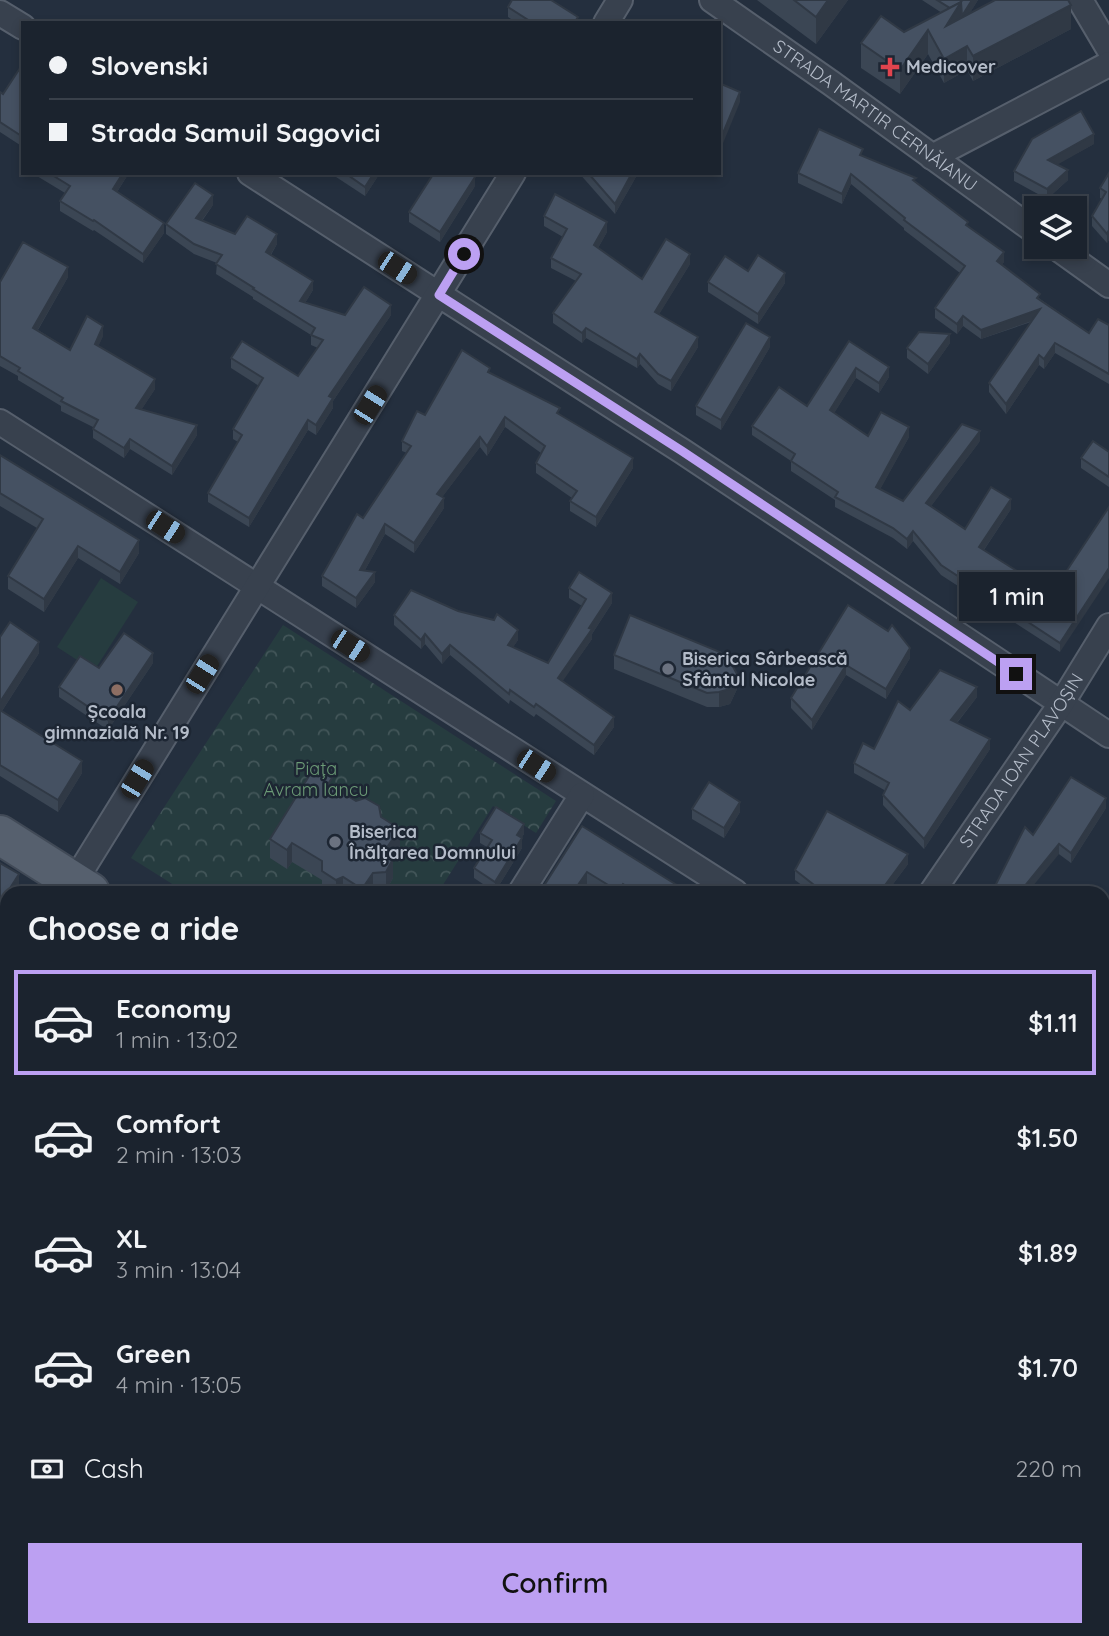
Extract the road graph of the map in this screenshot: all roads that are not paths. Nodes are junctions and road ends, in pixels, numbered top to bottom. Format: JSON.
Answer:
{"nodes":[{"id":1,"x":620,"y":0,"type":"edge"},
{"id":2,"x":712,"y":0,"type":"edge"},
{"id":3,"x":1080,"y":0,"type":"edge"},
{"id":4,"x":0,"y":13,"type":"edge"},
{"id":5,"x":607,"y":21,"type":"edge"},
{"id":6,"x":21,"y":26,"type":"edge"},
{"id":7,"x":1109,"y":49,"type":"edge"},
{"id":8,"x":1109,"y":64,"type":"edge"},
{"id":9,"x":932,"y":157,"type":"junction"},
{"id":10,"x":253,"y":175,"type":"edge"},
{"id":11,"x":512,"y":175,"type":"edge"},
{"id":12,"x":1024,"y":223,"type":"edge"},
{"id":13,"x":1073,"y":259,"type":"edge"},
{"id":14,"x":1109,"y":285,"type":"edge"},
{"id":15,"x":439,"y":295,"type":"junction"},
{"id":16,"x":0,"y":422,"type":"edge"},
{"id":17,"x":257,"y":586,"type":"junction"},
{"id":18,"x":1109,"y":626,"type":"edge"},
{"id":19,"x":1061,"y":704,"type":"junction"},
{"id":20,"x":1109,"y":736,"type":"edge"},
{"id":21,"x":582,"y":795,"type":"junction"},
{"id":22,"x":0,"y":835,"type":"edge"},
{"id":23,"x":73,"y":886,"type":"edge"},
{"id":24,"x":79,"y":886,"type":"edge"},
{"id":25,"x":525,"y":886,"type":"edge"},
{"id":26,"x":726,"y":886,"type":"edge"},
{"id":27,"x":936,"y":886,"type":"edge"}],
"edges":[{"from":1,"to":5,"type":"street"},
{"from":2,"to":9,"type":"street","name":"STRADA MARTIR CERNĂIANU"},
{"from":3,"to":7,"type":"street"},
{"from":4,"to":6,"type":"street"},
{"from":8,"to":9,"type":"street"},
{"from":9,"to":12,"type":"street","name":"STRADA MARTIR CERNĂIANU"},
{"from":10,"to":15,"type":"street"},
{"from":11,"to":15,"type":"street"},
{"from":13,"to":14,"type":"street"},
{"from":15,"to":17,"type":"street"},
{"from":15,"to":19,"type":"street"},
{"from":16,"to":17,"type":"street"},
{"from":17,"to":21,"type":"street"},
{"from":17,"to":24,"type":"street"},
{"from":18,"to":19,"type":"street","name":"STRADA IOAN PLAVOȘIN"},
{"from":19,"to":20,"type":"street"},
{"from":19,"to":27,"type":"street","name":"STRADA IOAN PLAVOȘIN"},
{"from":21,"to":25,"type":"street"},
{"from":21,"to":26,"type":"street"},
{"from":22,"to":23,"type":"main road"}]}
